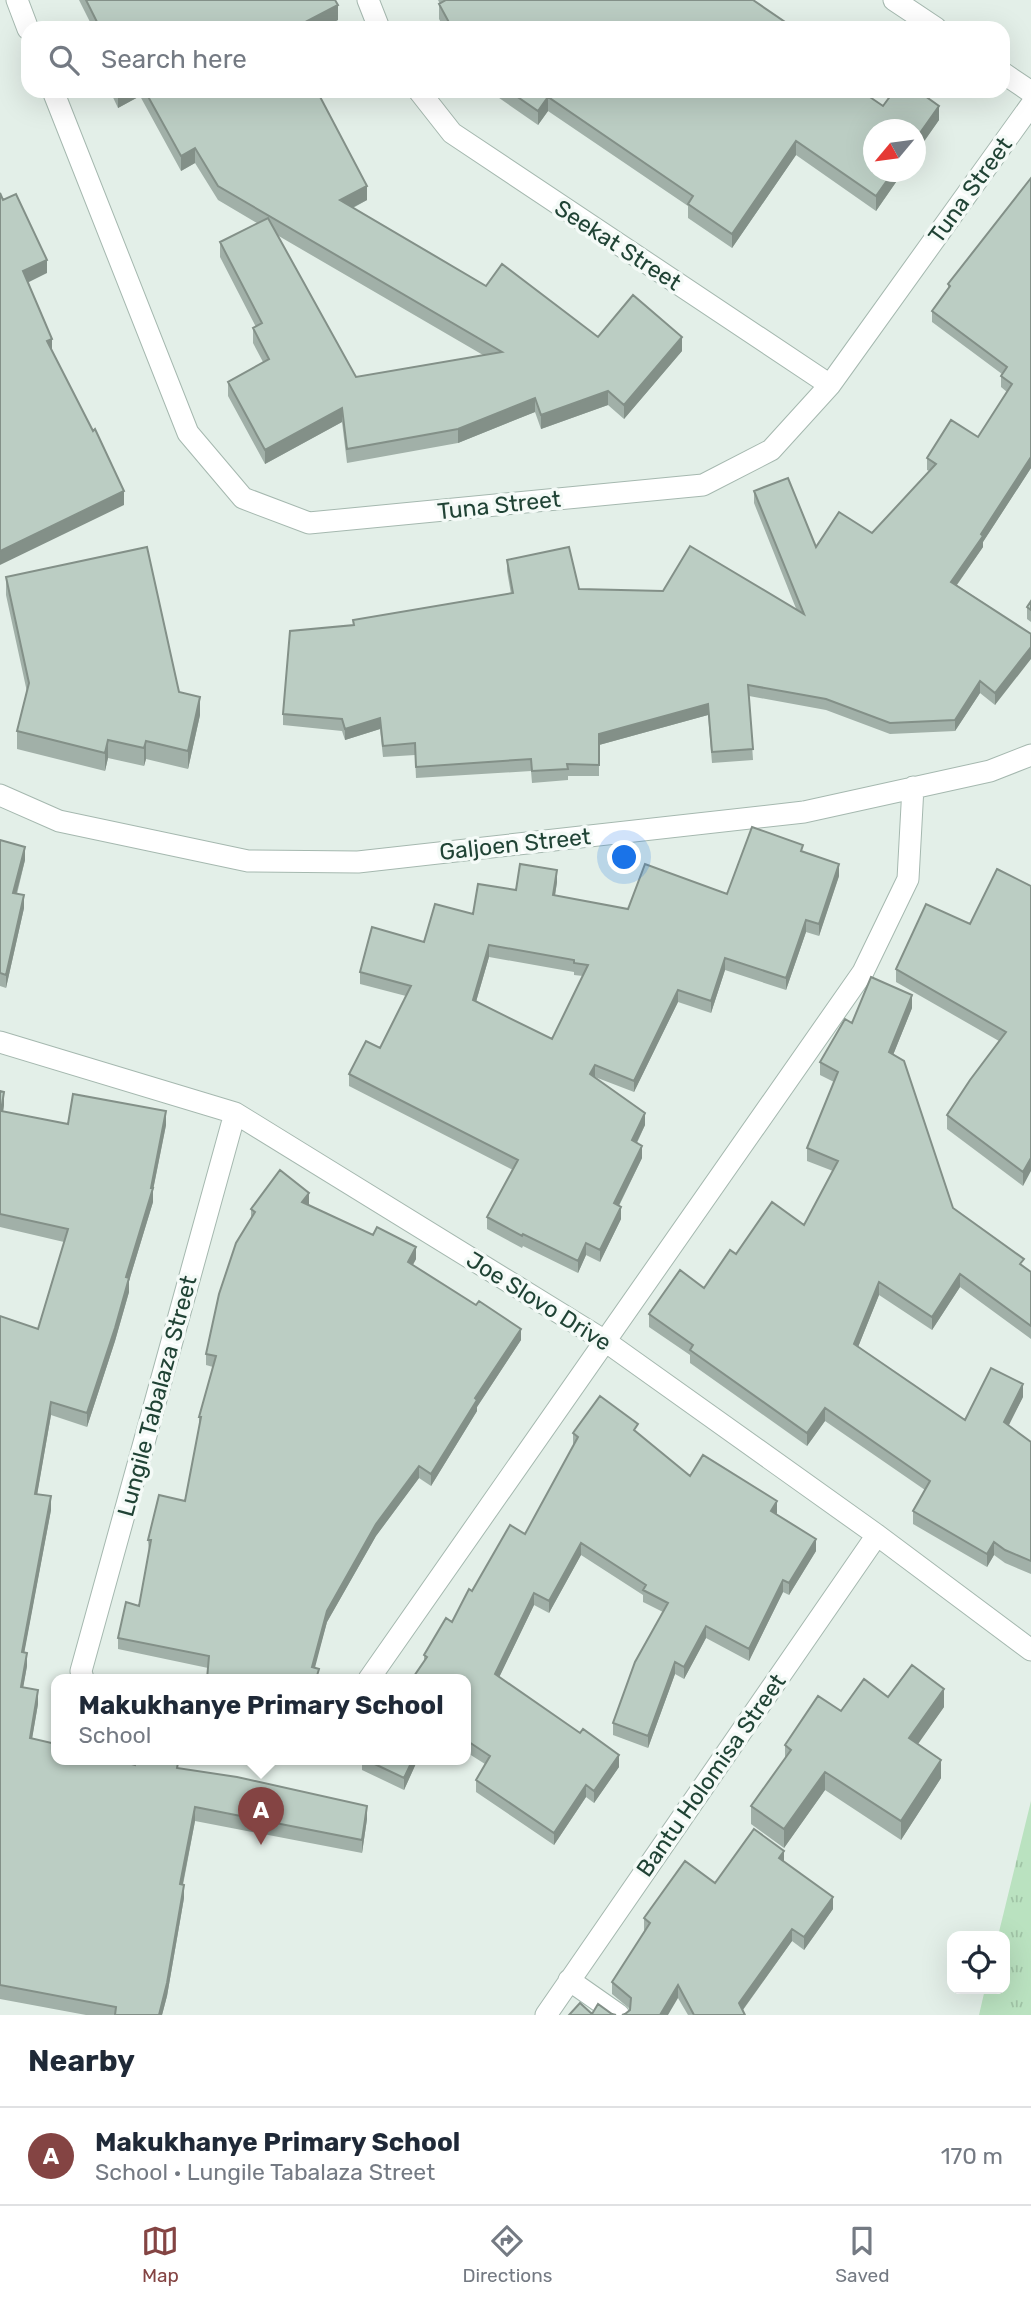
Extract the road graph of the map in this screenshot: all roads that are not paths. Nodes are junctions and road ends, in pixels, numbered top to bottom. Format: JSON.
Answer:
{"nodes":[{"id":1,"x":17,"y":0,"type":"edge"},
{"id":2,"x":368,"y":0,"type":"edge"},
{"id":3,"x":894,"y":0,"type":"edge"},
{"id":4,"x":25,"y":21,"type":"edge"},
{"id":5,"x":376,"y":21,"type":"edge"},
{"id":6,"x":926,"y":21,"type":"edge"},
{"id":7,"x":1010,"y":78,"type":"edge"},
{"id":8,"x":1031,"y":92,"type":"edge"},
{"id":9,"x":56,"y":98,"type":"edge"},
{"id":10,"x":424,"y":98,"type":"edge"},
{"id":11,"x":1031,"y":105,"type":"edge"},
{"id":12,"x":830,"y":385,"type":"junction"},
{"id":13,"x":1031,"y":755,"type":"edge"},
{"id":14,"x":913,"y":788,"type":"junction"},
{"id":15,"x":0,"y":795,"type":"edge"},
{"id":16,"x":0,"y":1042,"type":"edge"},
{"id":17,"x":235,"y":1113,"type":"junction"},
{"id":18,"x":605,"y":1342,"type":"junction"},
{"id":19,"x":877,"y":1535,"type":"junction"},
{"id":20,"x":1031,"y":1650,"type":"edge"},
{"id":21,"x":82,"y":1674,"type":"edge"},
{"id":22,"x":373,"y":1674,"type":"edge"},
{"id":23,"x":569,"y":1980,"type":"junction"},
{"id":24,"x":545,"y":2015,"type":"edge"},
{"id":25,"x":619,"y":2015,"type":"edge"}],
"edges":[{"from":1,"to":4,"type":"street"},
{"from":2,"to":5,"type":"street"},
{"from":3,"to":6,"type":"street"},
{"from":7,"to":8,"type":"street"},
{"from":9,"to":12,"type":"street","name":"Tuna Street"},
{"from":10,"to":12,"type":"street","name":"Seekat Street"},
{"from":11,"to":12,"type":"street","name":"Tuna Street"},
{"from":13,"to":14,"type":"street","name":"Galjoen Street"},
{"from":14,"to":15,"type":"street","name":"Galjoen Street"},
{"from":14,"to":18,"type":"street"},
{"from":16,"to":17,"type":"street","name":"Joe Slovo Drive"},
{"from":17,"to":18,"type":"street","name":"Joe Slovo Drive"},
{"from":17,"to":21,"type":"street","name":"Lungile Tabalaza Street"},
{"from":18,"to":19,"type":"street","name":"Joe Slovo Drive"},
{"from":18,"to":22,"type":"street"},
{"from":19,"to":20,"type":"street","name":"Joe Slovo Drive"},
{"from":19,"to":23,"type":"street","name":"Bantu Holomisa Street"},
{"from":23,"to":24,"type":"street","name":"Bantu Holomisa Street"},
{"from":23,"to":25,"type":"street"}]}
